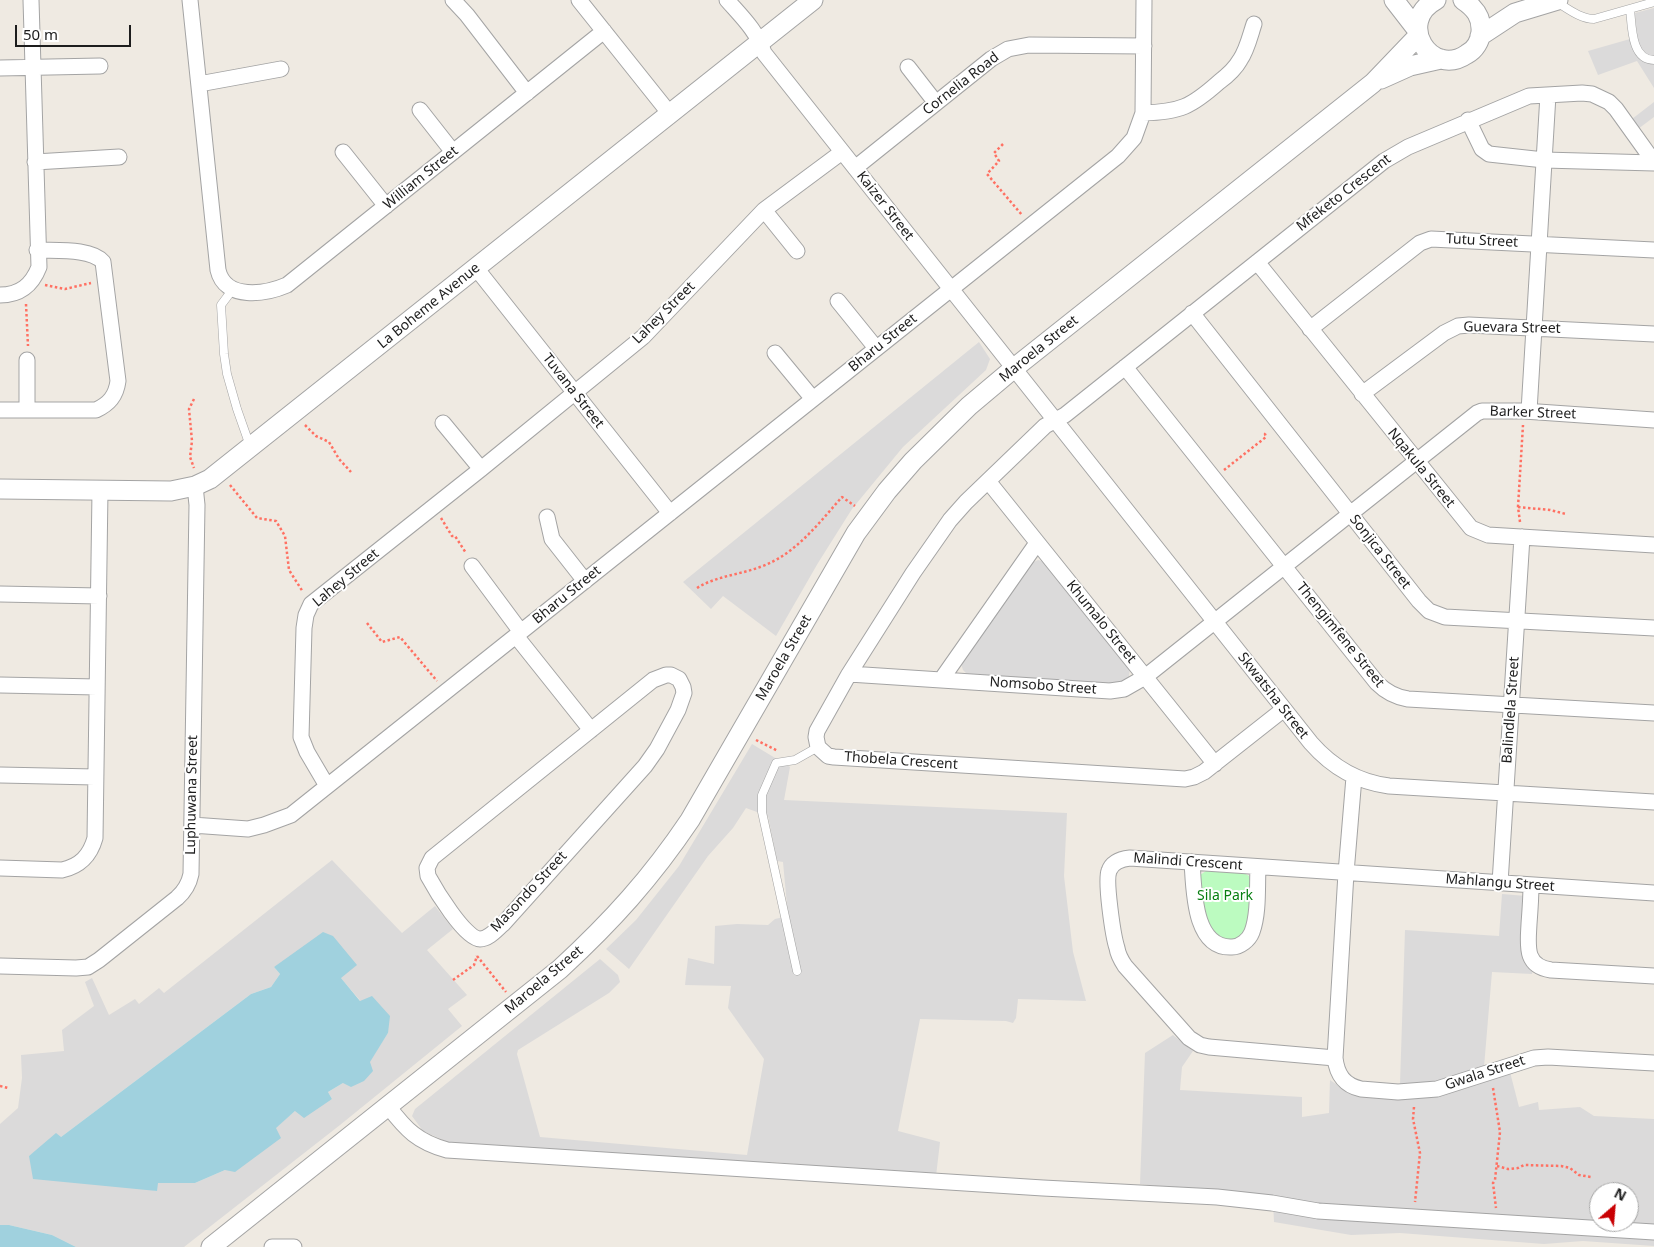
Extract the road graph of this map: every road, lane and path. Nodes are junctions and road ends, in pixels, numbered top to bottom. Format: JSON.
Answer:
{"nodes":[{"id":1,"x":31,"y":0,"type":"edge"},
{"id":2,"x":190,"y":0,"type":"edge"},
{"id":3,"x":453,"y":0,"type":"edge"},
{"id":4,"x":579,"y":0,"type":"edge"},
{"id":5,"x":727,"y":0,"type":"edge"},
{"id":6,"x":813,"y":0,"type":"edge"},
{"id":7,"x":1144,"y":0,"type":"edge"},
{"id":8,"x":1394,"y":0,"type":"edge"},
{"id":9,"x":1436,"y":0,"type":"edge"},
{"id":10,"x":1463,"y":0,"type":"edge"},
{"id":11,"x":1556,"y":0,"type":"edge"},
{"id":12,"x":1654,"y":2,"type":"edge"},
{"id":13,"x":1630,"y":8,"type":"junction"},
{"id":14,"x":1254,"y":24,"type":"dead end"},
{"id":15,"x":604,"y":31,"type":"junction"},
{"id":16,"x":1418,"y":34,"type":"junction"},
{"id":17,"x":1480,"y":36,"type":"junction"},
{"id":18,"x":761,"y":42,"type":"junction"},
{"id":19,"x":1144,"y":46,"type":"junction"},
{"id":20,"x":1441,"y":59,"type":"junction"},
{"id":21,"x":1654,"y":60,"type":"edge"},
{"id":22,"x":33,"y":66,"type":"junction"},
{"id":23,"x":100,"y":66,"type":"dead end"},
{"id":24,"x":908,"y":67,"type":"dead end"},
{"id":25,"x":0,"y":68,"type":"edge"},
{"id":26,"x":281,"y":69,"type":"dead end"},
{"id":27,"x":1373,"y":83,"type":"junction"},
{"id":28,"x":199,"y":84,"type":"junction"},
{"id":29,"x":527,"y":93,"type":"junction"},
{"id":30,"x":1548,"y":95,"type":"junction"},
{"id":31,"x":936,"y":103,"type":"junction"},
{"id":32,"x":420,"y":110,"type":"dead end"},
{"id":33,"x":1143,"y":112,"type":"junction"},
{"id":34,"x":670,"y":114,"type":"junction"},
{"id":35,"x":1468,"y":120,"type":"junction"},
{"id":36,"x":1004,"y":144,"type":"dead end"},
{"id":37,"x":343,"y":152,"type":"dead end"},
{"id":38,"x":453,"y":152,"type":"junction"},
{"id":39,"x":842,"y":152,"type":"junction"},
{"id":40,"x":119,"y":157,"type":"dead end"},
{"id":41,"x":1544,"y":160,"type":"junction"},
{"id":42,"x":35,"y":162,"type":"junction"},
{"id":43,"x":1654,"y":162,"type":"edge"},
{"id":44,"x":855,"y":168,"type":"junction"},
{"id":45,"x":386,"y":206,"type":"junction"},
{"id":46,"x":764,"y":210,"type":"junction"},
{"id":47,"x":1031,"y":225,"type":"junction"},
{"id":48,"x":1539,"y":244,"type":"junction"},
{"id":49,"x":37,"y":250,"type":"junction"},
{"id":50,"x":1654,"y":250,"type":"edge"},
{"id":51,"x":797,"y":251,"type":"dead end"},
{"id":52,"x":1257,"y":262,"type":"junction"},
{"id":53,"x":476,"y":268,"type":"junction"},
{"id":54,"x":106,"y":278,"type":"junction"},
{"id":55,"x":26,"y":287,"type":"junction"},
{"id":56,"x":230,"y":287,"type":"junction"},
{"id":57,"x":951,"y":289,"type":"junction"},
{"id":58,"x":0,"y":295,"type":"edge"},
{"id":59,"x":838,"y":301,"type":"dead end"},
{"id":60,"x":1192,"y":313,"type":"junction"},
{"id":61,"x":1534,"y":327,"type":"junction"},
{"id":62,"x":1310,"y":329,"type":"junction"},
{"id":63,"x":1654,"y":334,"type":"edge"},
{"id":64,"x":876,"y":348,"type":"junction"},
{"id":65,"x":775,"y":354,"type":"dead end"},
{"id":66,"x":27,"y":360,"type":"joint"},
{"id":67,"x":1125,"y":367,"type":"junction"},
{"id":68,"x":1013,"y":368,"type":"junction"},
{"id":69,"x":575,"y":393,"type":"junction"},
{"id":70,"x":1362,"y":394,"type":"junction"},
{"id":71,"x":194,"y":399,"type":"dead end"},
{"id":72,"x":813,"y":399,"type":"junction"},
{"id":73,"x":0,"y":410,"type":"edge"},
{"id":74,"x":27,"y":410,"type":"junction"},
{"id":75,"x":1526,"y":411,"type":"junction"},
{"id":76,"x":293,"y":414,"type":"junction"},
{"id":77,"x":1654,"y":420,"type":"edge"},
{"id":78,"x":1055,"y":421,"type":"junction"},
{"id":79,"x":443,"y":423,"type":"dead end"},
{"id":80,"x":1279,"y":424,"type":"junction"},
{"id":81,"x":251,"y":448,"type":"junction"},
{"id":82,"x":1416,"y":460,"type":"junction"},
{"id":83,"x":481,"y":469,"type":"junction"},
{"id":84,"x":220,"y":472,"type":"junction"},
{"id":85,"x":351,"y":472,"type":"dead end"},
{"id":86,"x":1215,"y":480,"type":"junction"},
{"id":87,"x":988,"y":481,"type":"junction"},
{"id":88,"x":197,"y":485,"type":"junction"},
{"id":89,"x":0,"y":489,"type":"edge"},
{"id":90,"x":100,"y":491,"type":"junction"},
{"id":91,"x":434,"y":506,"type":"junction"},
{"id":92,"x":1518,"y":507,"type":"junction"},
{"id":93,"x":670,"y":513,"type":"junction"},
{"id":94,"x":1350,"y":513,"type":"junction"},
{"id":95,"x":1566,"y":514,"type":"dead end"},
{"id":96,"x":869,"y":515,"type":"junction"},
{"id":97,"x":547,"y":517,"type":"dead end"},
{"id":98,"x":1522,"y":537,"type":"junction"},
{"id":99,"x":1037,"y":543,"type":"junction"},
{"id":100,"x":1654,"y":545,"type":"edge"},
{"id":101,"x":472,"y":566,"type":"joint"},
{"id":102,"x":1284,"y":566,"type":"junction"},
{"id":103,"x":585,"y":581,"type":"junction"},
{"id":104,"x":697,"y":588,"type":"dead end"},
{"id":105,"x":0,"y":594,"type":"edge"},
{"id":106,"x":98,"y":596,"type":"junction"},
{"id":107,"x":312,"y":604,"type":"junction"},
{"id":108,"x":1516,"y":620,"type":"junction"},
{"id":109,"x":1214,"y":622,"type":"junction"},
{"id":110,"x":367,"y":623,"type":"dead end"},
{"id":111,"x":1654,"y":628,"type":"edge"},
{"id":112,"x":519,"y":634,"type":"junction"},
{"id":113,"x":849,"y":674,"type":"junction"},
{"id":114,"x":1145,"y":677,"type":"junction"},
{"id":115,"x":941,"y":680,"type":"junction"},
{"id":116,"x":0,"y":685,"type":"edge"},
{"id":117,"x":97,"y":687,"type":"junction"},
{"id":118,"x":446,"y":692,"type":"junction"},
{"id":119,"x":1511,"y":705,"type":"junction"},
{"id":120,"x":1284,"y":709,"type":"junction"},
{"id":121,"x":1654,"y":713,"type":"edge"},
{"id":122,"x":591,"y":730,"type":"junction"},
{"id":123,"x":741,"y":732,"type":"junction"},
{"id":124,"x":818,"y":747,"type":"junction"},
{"id":125,"x":795,"y":760,"type":"junction"},
{"id":126,"x":1214,"y":764,"type":"junction"},
{"id":127,"x":0,"y":776,"type":"edge"},
{"id":128,"x":96,"y":777,"type":"junction"},
{"id":129,"x":1354,"y":777,"type":"junction"},
{"id":130,"x":327,"y":786,"type":"junction"},
{"id":131,"x":1506,"y":793,"type":"junction"},
{"id":132,"x":1654,"y":802,"type":"edge"},
{"id":133,"x":192,"y":825,"type":"junction"},
{"id":134,"x":1192,"y":862,"type":"junction"},
{"id":135,"x":1258,"y":867,"type":"junction"},
{"id":136,"x":0,"y":868,"type":"edge"},
{"id":137,"x":1346,"y":873,"type":"junction"},
{"id":138,"x":1500,"y":883,"type":"junction"},
{"id":139,"x":1531,"y":885,"type":"junction"},
{"id":140,"x":1654,"y":893,"type":"edge"},
{"id":141,"x":479,"y":939,"type":"junction"},
{"id":142,"x":477,"y":956,"type":"junction"},
{"id":143,"x":0,"y":966,"type":"edge"},
{"id":144,"x":797,"y":972,"type":"dead end"},
{"id":145,"x":1654,"y":976,"type":"edge"},
{"id":146,"x":454,"y":980,"type":"dead end"},
{"id":147,"x":516,"y":1004,"type":"junction"},
{"id":148,"x":1335,"y":1058,"type":"junction"},
{"id":149,"x":1654,"y":1064,"type":"edge"},
{"id":150,"x":1486,"y":1072,"type":"junction"},
{"id":151,"x":0,"y":1086,"type":"edge"},
{"id":152,"x":8,"y":1088,"type":"dead end"},
{"id":153,"x":1411,"y":1092,"type":"junction"},
{"id":154,"x":388,"y":1106,"type":"junction"},
{"id":155,"x":1497,"y":1166,"type":"junction"},
{"id":156,"x":1591,"y":1177,"type":"dead end"},
{"id":157,"x":1413,"y":1216,"type":"junction"},
{"id":158,"x":1496,"y":1222,"type":"junction"},
{"id":159,"x":1654,"y":1232,"type":"edge"},
{"id":160,"x":211,"y":1247,"type":"edge"},
{"id":161,"x":272,"y":1247,"type":"edge"},
{"id":162,"x":294,"y":1247,"type":"edge"}],
"edges":[{"from":1,"to":22,"type":"street"},
{"from":2,"to":28,"type":"street"},
{"from":3,"to":29,"type":"street"},
{"from":4,"to":15,"type":"street"},
{"from":5,"to":18,"type":"street","name":"Kaizer Street"},
{"from":6,"to":18,"type":"street","name":"La Boheme Avenue"},
{"from":7,"to":19,"type":"street","name":"Bharu Street"},
{"from":8,"to":16,"type":"street"},
{"from":9,"to":16,"type":"street"},
{"from":10,"to":17,"type":"street"},
{"from":11,"to":13,"type":"lane"},
{"from":11,"to":17,"type":"street"},
{"from":12,"to":13,"type":"lane"},
{"from":13,"to":21,"type":"lane"},
{"from":14,"to":33,"type":"street"},
{"from":15,"to":29,"type":"street","name":"William Street"},
{"from":15,"to":34,"type":"street"},
{"from":16,"to":20,"type":"street"},
{"from":16,"to":27,"type":"street","name":"Maroela Street"},
{"from":17,"to":20,"type":"street","name":"Maroela Street"},
{"from":18,"to":34,"type":"street","name":"La Boheme Avenue"},
{"from":18,"to":39,"type":"street","name":"Kaizer Street"},
{"from":19,"to":31,"type":"street","name":"Cornelia Road"},
{"from":19,"to":33,"type":"street","name":"Bharu Street"},
{"from":20,"to":27,"type":"street","name":"Maroela Street"},
{"from":22,"to":23,"type":"street"},
{"from":22,"to":25,"type":"street"},
{"from":22,"to":42,"type":"street"},
{"from":24,"to":31,"type":"street"},
{"from":26,"to":28,"type":"street"},
{"from":27,"to":68,"type":"street","name":"Maroela Street"},
{"from":28,"to":56,"type":"street"},
{"from":29,"to":38,"type":"street","name":"William Street"},
{"from":30,"to":35,"type":"street","name":"Mfeketo Crescent"},
{"from":30,"to":41,"type":"street"},
{"from":30,"to":43,"type":"street","name":"Mfeketo Crescent"},
{"from":31,"to":44,"type":"street","name":"Cornelia Road"},
{"from":32,"to":38,"type":"street"},
{"from":33,"to":47,"type":"street","name":"Bharu Street"},
{"from":34,"to":53,"type":"street","name":"La Boheme Avenue"},
{"from":35,"to":41,"type":"street"},
{"from":35,"to":52,"type":"street","name":"Mfeketo Crescent"},
{"from":36,"to":47,"type":"path"},
{"from":37,"to":45,"type":"street"},
{"from":38,"to":45,"type":"street","name":"William Street"},
{"from":39,"to":44,"type":"street","name":"Kaizer Street"},
{"from":39,"to":46,"type":"street","name":"Lahey Street"},
{"from":40,"to":42,"type":"street"},
{"from":41,"to":43,"type":"street"},
{"from":41,"to":48,"type":"street"},
{"from":42,"to":49,"type":"street"},
{"from":44,"to":57,"type":"street","name":"Kaizer Street"},
{"from":45,"to":56,"type":"street","name":"William Street"},
{"from":46,"to":51,"type":"street"},
{"from":46,"to":69,"type":"street","name":"Lahey Street"},
{"from":47,"to":57,"type":"street","name":"Bharu Street"},
{"from":48,"to":50,"type":"street","name":"Tutu Street"},
{"from":48,"to":61,"type":"street"},
{"from":48,"to":62,"type":"street","name":"Tutu Street"},
{"from":49,"to":54,"type":"street"},
{"from":49,"to":55,"type":"street"},
{"from":52,"to":60,"type":"street","name":"Mfeketo Crescent"},
{"from":52,"to":62,"type":"street","name":"Nqakula Street"},
{"from":53,"to":69,"type":"street","name":"Tuvana Street"},
{"from":53,"to":76,"type":"street","name":"La Boheme Avenue"},
{"from":54,"to":55,"type":"path"},
{"from":54,"to":74,"type":"street"},
{"from":55,"to":58,"type":"street"},
{"from":55,"to":66,"type":"path"},
{"from":56,"to":81,"type":"lane"},
{"from":57,"to":64,"type":"street","name":"Bharu Street"},
{"from":57,"to":68,"type":"street","name":"Kaizer Street"},
{"from":59,"to":64,"type":"street"},
{"from":60,"to":67,"type":"street","name":"Mfeketo Crescent"},
{"from":60,"to":80,"type":"street","name":"Sonjica Street"},
{"from":61,"to":63,"type":"street","name":"Guevara Street"},
{"from":61,"to":70,"type":"street","name":"Guevara Street"},
{"from":61,"to":75,"type":"street"},
{"from":62,"to":70,"type":"street","name":"Nqakula Street"},
{"from":64,"to":72,"type":"street","name":"Bharu Street"},
{"from":65,"to":72,"type":"street"},
{"from":66,"to":74,"type":"street"},
{"from":67,"to":78,"type":"street","name":"Mfeketo Crescent"},
{"from":67,"to":86,"type":"street","name":"Thengimfene Street"},
{"from":68,"to":78,"type":"street","name":"Skwatsha Street"},
{"from":68,"to":96,"type":"street","name":"Maroela Street"},
{"from":69,"to":83,"type":"street","name":"Lahey Street"},
{"from":69,"to":93,"type":"street","name":"Tuvana Street"},
{"from":70,"to":82,"type":"street","name":"Nqakula Street"},
{"from":71,"to":88,"type":"path"},
{"from":72,"to":93,"type":"street","name":"Bharu Street"},
{"from":73,"to":74,"type":"street"},
{"from":75,"to":77,"type":"street","name":"Barker Street"},
{"from":75,"to":82,"type":"street","name":"Barker Street"},
{"from":75,"to":92,"type":"path"},
{"from":76,"to":81,"type":"street","name":"La Boheme Avenue"},
{"from":76,"to":85,"type":"path"},
{"from":78,"to":87,"type":"street"},
{"from":78,"to":109,"type":"street","name":"Skwatsha Street"},
{"from":79,"to":83,"type":"street"},
{"from":80,"to":86,"type":"path"},
{"from":80,"to":94,"type":"street","name":"Sonjica Street"},
{"from":81,"to":84,"type":"street","name":"La Boheme Avenue"},
{"from":82,"to":94,"type":"street","name":"Barker Street"},
{"from":82,"to":98,"type":"street","name":"Nqakula Street"},
{"from":83,"to":91,"type":"street","name":"Lahey Street"},
{"from":84,"to":88,"type":"street","name":"La Boheme Avenue"},
{"from":84,"to":107,"type":"path"},
{"from":86,"to":102,"type":"street","name":"Thengimfene Street"},
{"from":87,"to":99,"type":"street","name":"Khumalo Street"},
{"from":87,"to":113,"type":"street"},
{"from":88,"to":90,"type":"street","name":"La Boheme Avenue"},
{"from":88,"to":133,"type":"street","name":"Luphuwana Street"},
{"from":89,"to":90,"type":"street","name":"La Boheme Avenue"},
{"from":90,"to":106,"type":"street"},
{"from":91,"to":101,"type":"path"},
{"from":91,"to":107,"type":"street","name":"Lahey Street"},
{"from":92,"to":95,"type":"path"},
{"from":92,"to":98,"type":"path"},
{"from":93,"to":103,"type":"street","name":"Bharu Street"},
{"from":94,"to":102,"type":"street","name":"Barker Street"},
{"from":94,"to":108,"type":"street","name":"Sonjica Street"},
{"from":96,"to":104,"type":"path"},
{"from":96,"to":123,"type":"street","name":"Maroela Street"},
{"from":97,"to":103,"type":"street"},
{"from":98,"to":100,"type":"street","name":"Nqakula Street"},
{"from":98,"to":108,"type":"street","name":"Balindlela Street"},
{"from":99,"to":114,"type":"street","name":"Khumalo Street"},
{"from":99,"to":115,"type":"street"},
{"from":101,"to":112,"type":"street","name":"Bharu Street"},
{"from":102,"to":109,"type":"street","name":"Barker Street"},
{"from":102,"to":119,"type":"street","name":"Thengimfene Street"},
{"from":103,"to":112,"type":"street","name":"Bharu Street"},
{"from":105,"to":106,"type":"street"},
{"from":106,"to":117,"type":"street"},
{"from":107,"to":130,"type":"street","name":"Lahey Street"},
{"from":108,"to":111,"type":"street","name":"Sonjica Street"},
{"from":108,"to":119,"type":"street","name":"Balindlela Street"},
{"from":109,"to":114,"type":"street","name":"Nomsobo Street"},
{"from":109,"to":120,"type":"street","name":"Skwatsha Street"},
{"from":110,"to":118,"type":"path"},
{"from":112,"to":118,"type":"street","name":"Bharu Street"},
{"from":112,"to":122,"type":"street"},
{"from":113,"to":115,"type":"street","name":"Nomsobo Street"},
{"from":113,"to":124,"type":"street"},
{"from":114,"to":115,"type":"street","name":"Nomsobo Street"},
{"from":114,"to":126,"type":"street","name":"Khumalo Street"},
{"from":116,"to":117,"type":"street"},
{"from":117,"to":128,"type":"street"},
{"from":118,"to":130,"type":"street","name":"Bharu Street"},
{"from":119,"to":121,"type":"street","name":"Thengimfene Street"},
{"from":119,"to":131,"type":"street","name":"Balindlela Street"},
{"from":120,"to":126,"type":"street","name":"Thobela Crescent"},
{"from":120,"to":129,"type":"street","name":"Skwatsha Street"},
{"from":122,"to":141,"type":"street","name":"Masondo Street"},
{"from":122,"to":141,"type":"street","name":"Masondo Street"},
{"from":123,"to":125,"type":"path"},
{"from":123,"to":147,"type":"street","name":"Maroela Street"},
{"from":124,"to":125,"type":"lane"},
{"from":124,"to":126,"type":"street","name":"Thobela Crescent"},
{"from":125,"to":144,"type":"lane"},
{"from":127,"to":128,"type":"street"},
{"from":128,"to":136,"type":"street"},
{"from":129,"to":131,"type":"street","name":"Skwatsha Street"},
{"from":129,"to":137,"type":"street"},
{"from":130,"to":133,"type":"street","name":"Bharu Street"},
{"from":131,"to":132,"type":"street","name":"Skwatsha Street"},
{"from":131,"to":138,"type":"street","name":"Balindlela Street"},
{"from":133,"to":143,"type":"street","name":"Luphuwana Street"},
{"from":134,"to":135,"type":"street","name":"Malindi Crescent"},
{"from":134,"to":135,"type":"street"},
{"from":134,"to":148,"type":"street","name":"Malindi Crescent"},
{"from":135,"to":137,"type":"street","name":"Malindi Crescent"},
{"from":137,"to":138,"type":"street","name":"Mahlangu Street"},
{"from":137,"to":148,"type":"street"},
{"from":138,"to":139,"type":"street","name":"Mahlangu Street"},
{"from":139,"to":140,"type":"street","name":"Mahlangu Street"},
{"from":139,"to":145,"type":"street"},
{"from":141,"to":142,"type":"path"},
{"from":142,"to":146,"type":"path"},
{"from":142,"to":147,"type":"path"},
{"from":147,"to":154,"type":"street","name":"Maroela Street"},
{"from":148,"to":153,"type":"street","name":"Gwala Street"},
{"from":149,"to":150,"type":"street","name":"Gwala Street"},
{"from":150,"to":153,"type":"street","name":"Gwala Street"},
{"from":150,"to":155,"type":"path"},
{"from":151,"to":152,"type":"path"},
{"from":153,"to":157,"type":"path"},
{"from":154,"to":157,"type":"street"},
{"from":154,"to":160,"type":"street","name":"Maroela Street"},
{"from":155,"to":156,"type":"path"},
{"from":155,"to":158,"type":"path"},
{"from":157,"to":158,"type":"street"},
{"from":158,"to":159,"type":"street"},
{"from":161,"to":162,"type":"street"}]}
